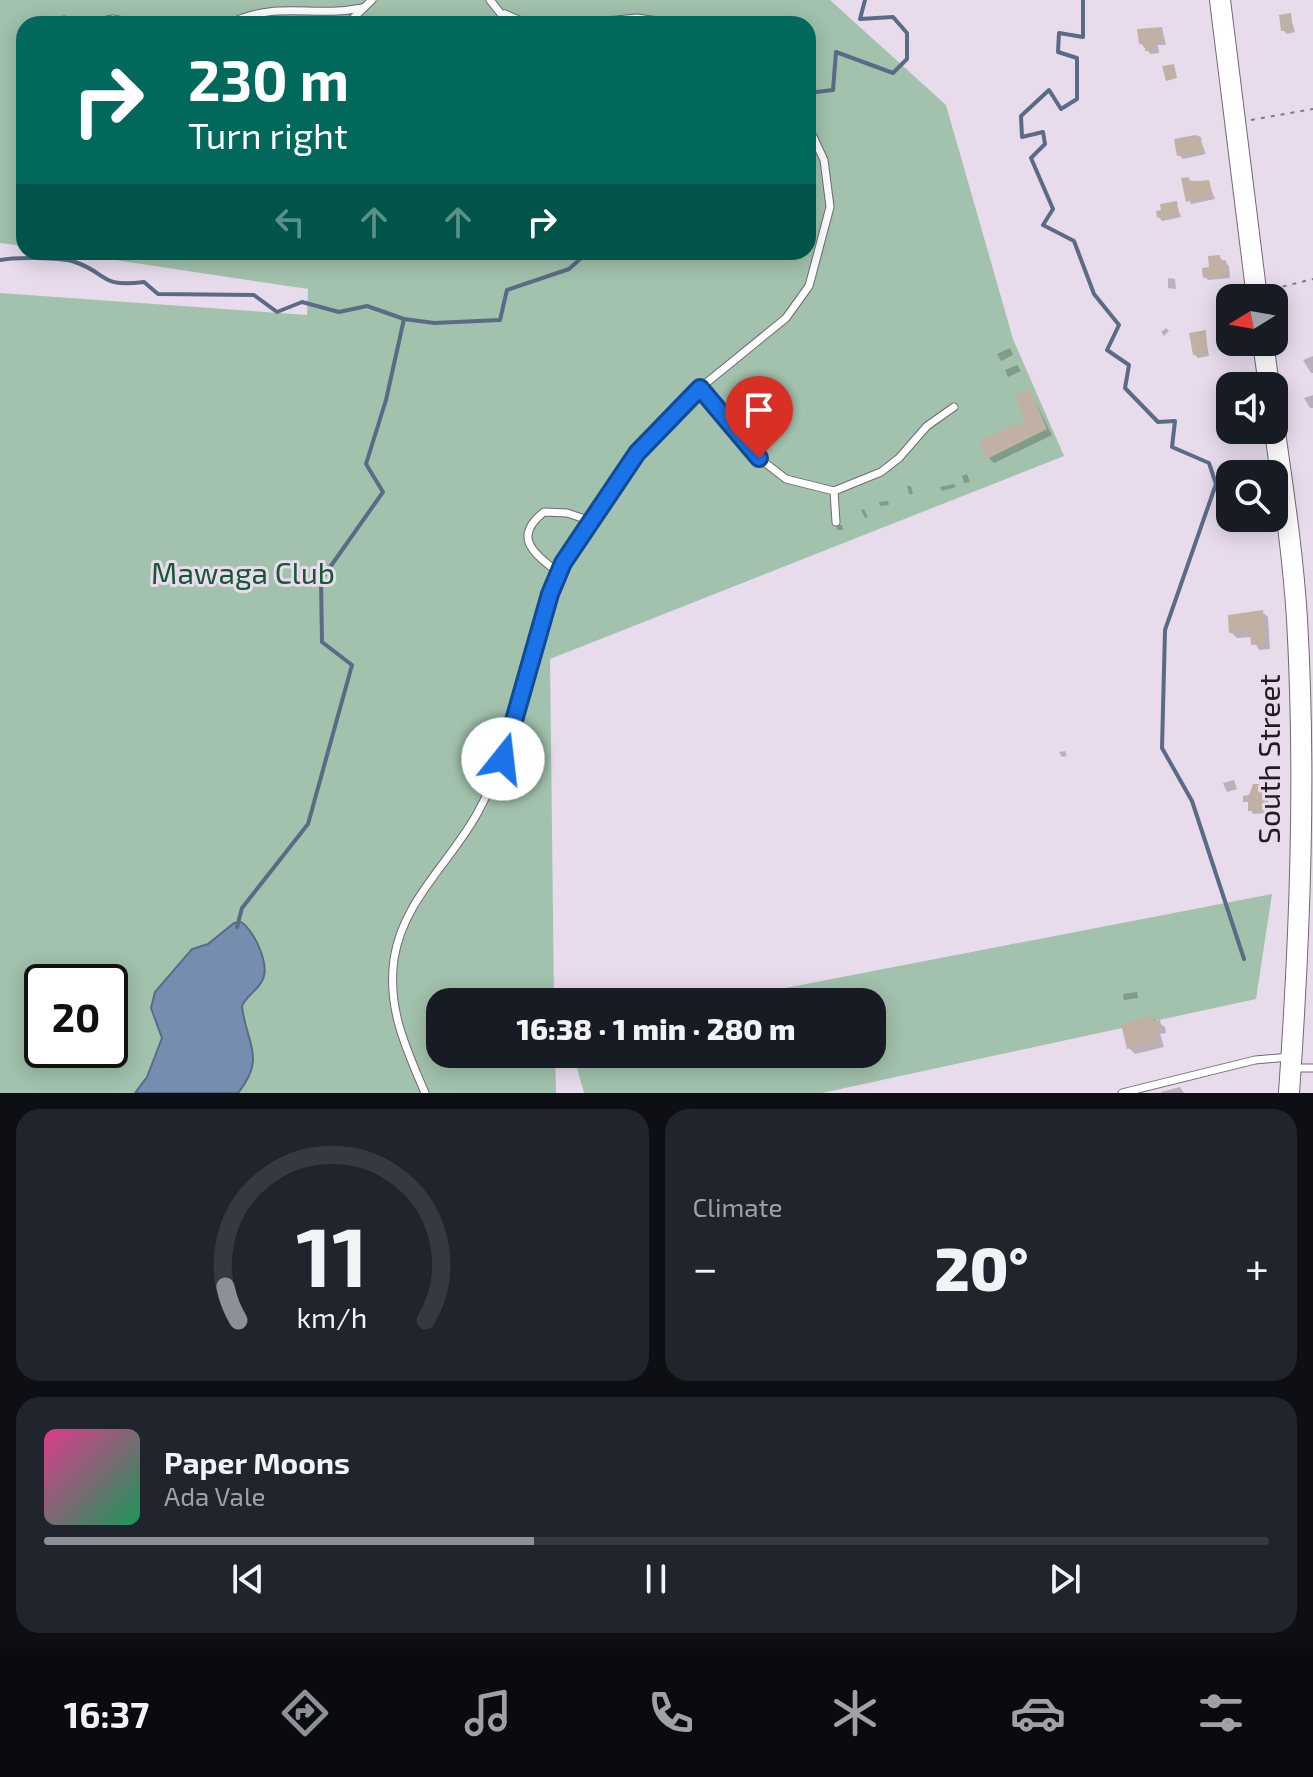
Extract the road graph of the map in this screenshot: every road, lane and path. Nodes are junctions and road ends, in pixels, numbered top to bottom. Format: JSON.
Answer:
{"nodes":[{"id":1,"x":372,"y":0,"type":"edge"},
{"id":2,"x":490,"y":0,"type":"edge"},
{"id":3,"x":1220,"y":0,"type":"edge"},
{"id":4,"x":362,"y":8,"type":"junction"},
{"id":5,"x":501,"y":11,"type":"junction"},
{"id":6,"x":241,"y":16,"type":"edge"},
{"id":7,"x":354,"y":16,"type":"edge"},
{"id":8,"x":504,"y":16,"type":"edge"},
{"id":9,"x":511,"y":16,"type":"edge"},
{"id":10,"x":1313,"y":109,"type":"edge"},
{"id":11,"x":1234,"y":123,"type":"junction"},
{"id":12,"x":816,"y":143,"type":"edge"},
{"id":13,"x":816,"y":260,"type":"edge"},
{"id":14,"x":816,"y":260,"type":"edge"},
{"id":15,"x":1313,"y":279,"type":"edge"},
{"id":16,"x":1255,"y":284,"type":"edge"},
{"id":17,"x":1288,"y":287,"type":"edge"},
{"id":18,"x":700,"y":388,"type":"junction"},
{"id":19,"x":954,"y":407,"type":"dead end"},
{"id":20,"x":1276,"y":444,"type":"edge"},
{"id":21,"x":834,"y":491,"type":"junction"},
{"id":22,"x":591,"y":521,"type":"junction"},
{"id":23,"x":836,"y":522,"type":"dead end"},
{"id":24,"x":559,"y":573,"type":"junction"},
{"id":25,"x":1291,"y":1063,"type":"junction"},
{"id":26,"x":1313,"y":1068,"type":"edge"},
{"id":27,"x":425,"y":1093,"type":"edge"},
{"id":28,"x":1122,"y":1093,"type":"edge"},
{"id":29,"x":1289,"y":1093,"type":"edge"}],
"edges":[{"from":1,"to":4,"type":"lane"},
{"from":2,"to":5,"type":"lane"},
{"from":3,"to":11,"type":"street"},
{"from":4,"to":6,"type":"lane"},
{"from":4,"to":7,"type":"lane"},
{"from":5,"to":8,"type":"lane"},
{"from":5,"to":9,"type":"lane"},
{"from":10,"to":11,"type":"path"},
{"from":11,"to":16,"type":"street"},
{"from":12,"to":14,"type":"lane"},
{"from":13,"to":18,"type":"lane"},
{"from":15,"to":17,"type":"path"},
{"from":18,"to":21,"type":"lane"},
{"from":18,"to":22,"type":"lane"},
{"from":19,"to":21,"type":"lane"},
{"from":20,"to":25,"type":"street","name":"South Street"},
{"from":21,"to":23,"type":"lane"},
{"from":22,"to":24,"type":"lane"},
{"from":22,"to":24,"type":"lane"},
{"from":24,"to":27,"type":"lane"},
{"from":25,"to":26,"type":"lane"},
{"from":25,"to":28,"type":"lane"},
{"from":25,"to":29,"type":"street","name":"South Street"}]}
